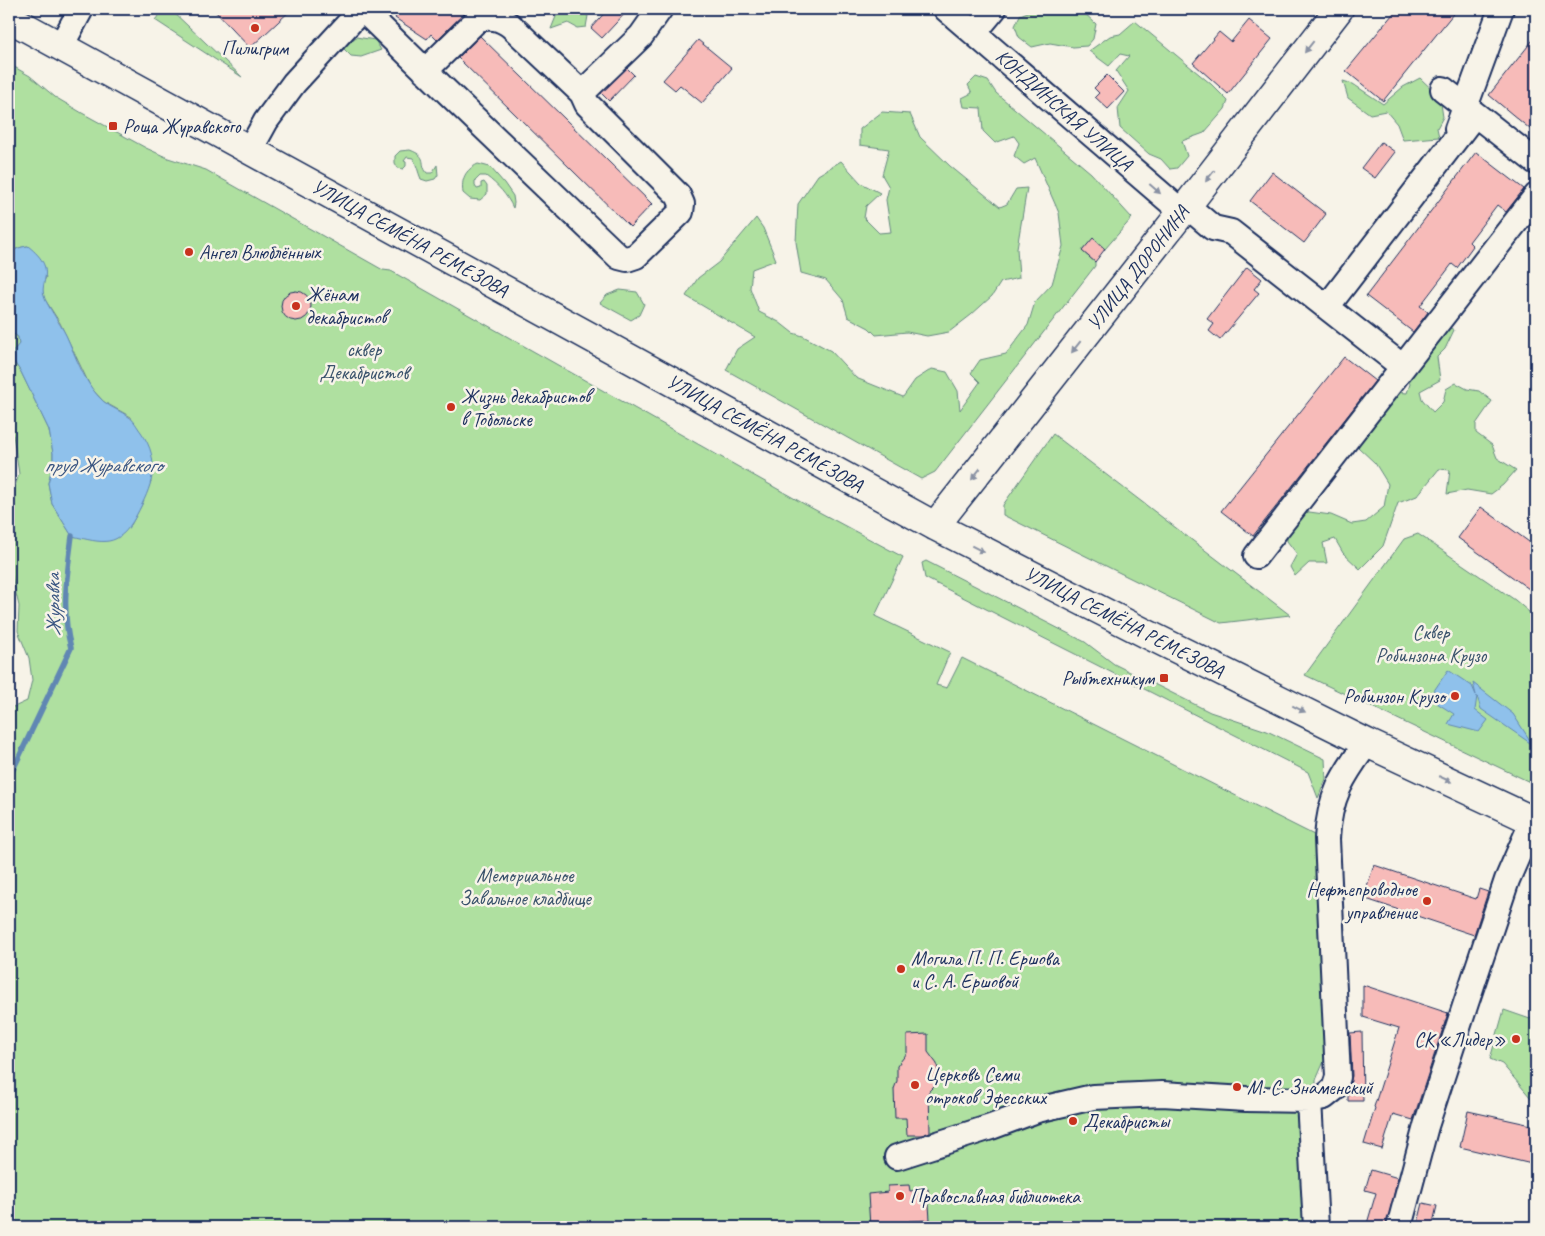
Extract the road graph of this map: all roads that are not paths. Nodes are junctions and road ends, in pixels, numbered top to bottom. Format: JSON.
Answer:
{"nodes":[{"id":1,"x":81,"y":9,"type":"edge"},
{"id":2,"x":362,"y":9,"type":"edge"},
{"id":3,"x":660,"y":9,"type":"edge"},
{"id":4,"x":946,"y":9,"type":"edge"},
{"id":5,"x":994,"y":9,"type":"edge"},
{"id":6,"x":1339,"y":9,"type":"edge"},
{"id":7,"x":1501,"y":9,"type":"edge"},
{"id":8,"x":9,"y":18,"type":"edge"},
{"id":9,"x":9,"y":25,"type":"edge"},
{"id":10,"x":974,"y":33,"type":"junction"},
{"id":11,"x":52,"y":42,"type":"junction"},
{"id":12,"x":425,"y":71,"type":"junction"},
{"id":13,"x":1443,"y":88,"type":"dead end"},
{"id":14,"x":582,"y":93,"type":"junction"},
{"id":15,"x":1470,"y":110,"type":"junction"},
{"id":16,"x":250,"y":150,"type":"junction"},
{"id":17,"x":1536,"y":162,"type":"edge"},
{"id":18,"x":1536,"y":196,"type":"edge"},
{"id":19,"x":1184,"y":209,"type":"junction"},
{"id":20,"x":1327,"y":307,"type":"junction"},
{"id":21,"x":1403,"y":367,"type":"junction"},
{"id":22,"x":935,"y":526,"type":"junction"},
{"id":23,"x":1256,"y":556,"type":"dead end"},
{"id":24,"x":1368,"y":743,"type":"junction"},
{"id":25,"x":1535,"y":821,"type":"edge"},
{"id":26,"x":1308,"y":1100,"type":"junction"},
{"id":27,"x":897,"y":1157,"type":"dead end"},
{"id":28,"x":1316,"y":1227,"type":"edge"},
{"id":29,"x":1399,"y":1227,"type":"edge"}],
"edges":[{"from":1,"to":11,"type":"street"},
{"from":2,"to":12,"type":"street"},
{"from":2,"to":16,"type":"street"},
{"from":3,"to":14,"type":"street"},
{"from":4,"to":10,"type":"street","name":"КОНДИНСКАЯ УЛИЦА"},
{"from":5,"to":10,"type":"street"},
{"from":6,"to":19,"type":"main road","name":"УЛИЦА ДОРОНИНА","one_way":true},
{"from":7,"to":15,"type":"street"},
{"from":8,"to":11,"type":"main road","name":"УЛИЦА СЕМЁНА РЕМЕЗОВА"},
{"from":9,"to":11,"type":"main road"},
{"from":10,"to":19,"type":"street","name":"КОНДИНСКАЯ УЛИЦА","one_way":true},
{"from":11,"to":16,"type":"main road","name":"УЛИЦА СЕМЁНА РЕМЕЗОВА"},
{"from":12,"to":14,"type":"street"},
{"from":12,"to":14,"type":"street"},
{"from":13,"to":15,"type":"street"},
{"from":15,"to":17,"type":"street"},
{"from":15,"to":20,"type":"street"},
{"from":16,"to":22,"type":"main road","name":"УЛИЦА СЕМЁНА РЕМЕЗОВА"},
{"from":18,"to":21,"type":"street"},
{"from":19,"to":20,"type":"street","name":"КОНДИНСКАЯ УЛИЦА"},
{"from":19,"to":22,"type":"main road","name":"УЛИЦА ДОРОНИНА","one_way":true},
{"from":20,"to":21,"type":"street","name":"КОНДИНСКАЯ УЛИЦА"},
{"from":21,"to":23,"type":"street"},
{"from":22,"to":24,"type":"main road","name":"УЛИЦА СЕМЁНА РЕМЕЗОВА","one_way":true},
{"from":24,"to":25,"type":"main road","name":"УЛИЦА СЕМЁНА РЕМЕЗОВА","one_way":true},
{"from":24,"to":26,"type":"street"},
{"from":25,"to":29,"type":"street"},
{"from":26,"to":27,"type":"street"},
{"from":26,"to":28,"type":"street"}]}
